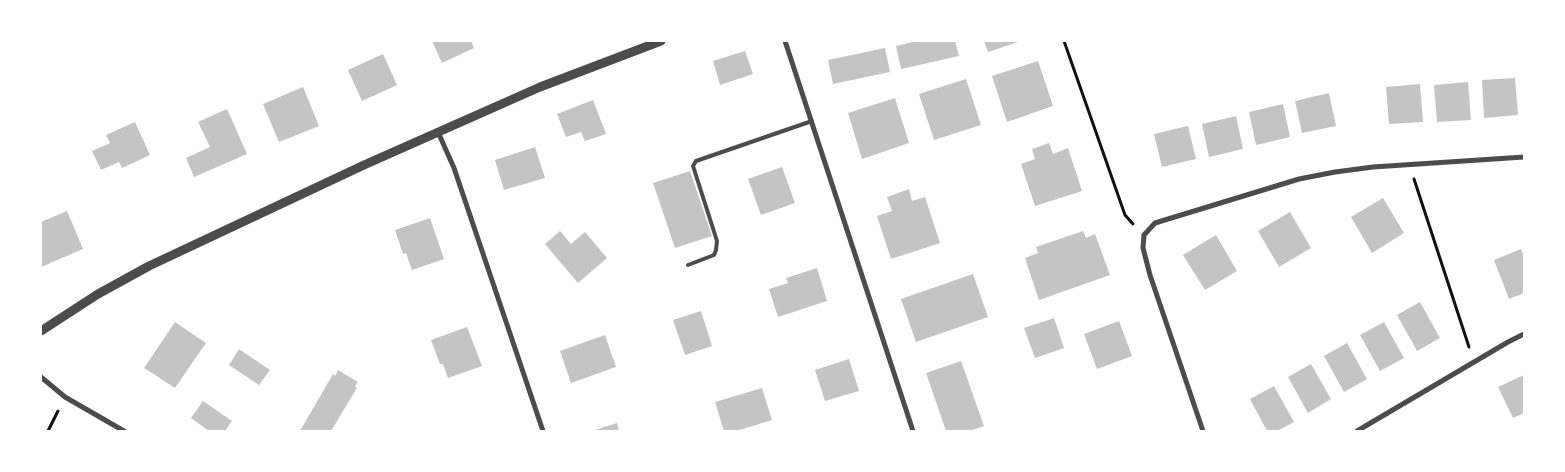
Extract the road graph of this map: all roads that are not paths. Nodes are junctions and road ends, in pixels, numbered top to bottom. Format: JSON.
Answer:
{"nodes":[{"id":1,"x":661,"y":41,"type":"edge"},
{"id":2,"x":785,"y":41,"type":"edge"},
{"id":3,"x":812,"y":121,"type":"junction"},
{"id":4,"x":438,"y":132,"type":"junction"},
{"id":5,"x":1524,"y":157,"type":"edge"},
{"id":6,"x":688,"y":265,"type":"dead end"},
{"id":7,"x":41,"y":331,"type":"edge"},
{"id":8,"x":1524,"y":334,"type":"edge"},
{"id":9,"x":41,"y":378,"type":"edge"},
{"id":10,"x":124,"y":431,"type":"edge"},
{"id":11,"x":543,"y":431,"type":"edge"},
{"id":12,"x":913,"y":431,"type":"edge"},
{"id":13,"x":1203,"y":431,"type":"edge"},
{"id":14,"x":1357,"y":431,"type":"edge"}],
"edges":[{"from":1,"to":4,"type":"street"},
{"from":2,"to":3,"type":"street"},
{"from":3,"to":6,"type":"lane"},
{"from":3,"to":12,"type":"street"},
{"from":4,"to":7,"type":"street"},
{"from":4,"to":11,"type":"street"},
{"from":5,"to":13,"type":"street"},
{"from":8,"to":14,"type":"street"},
{"from":9,"to":10,"type":"street"}]}
